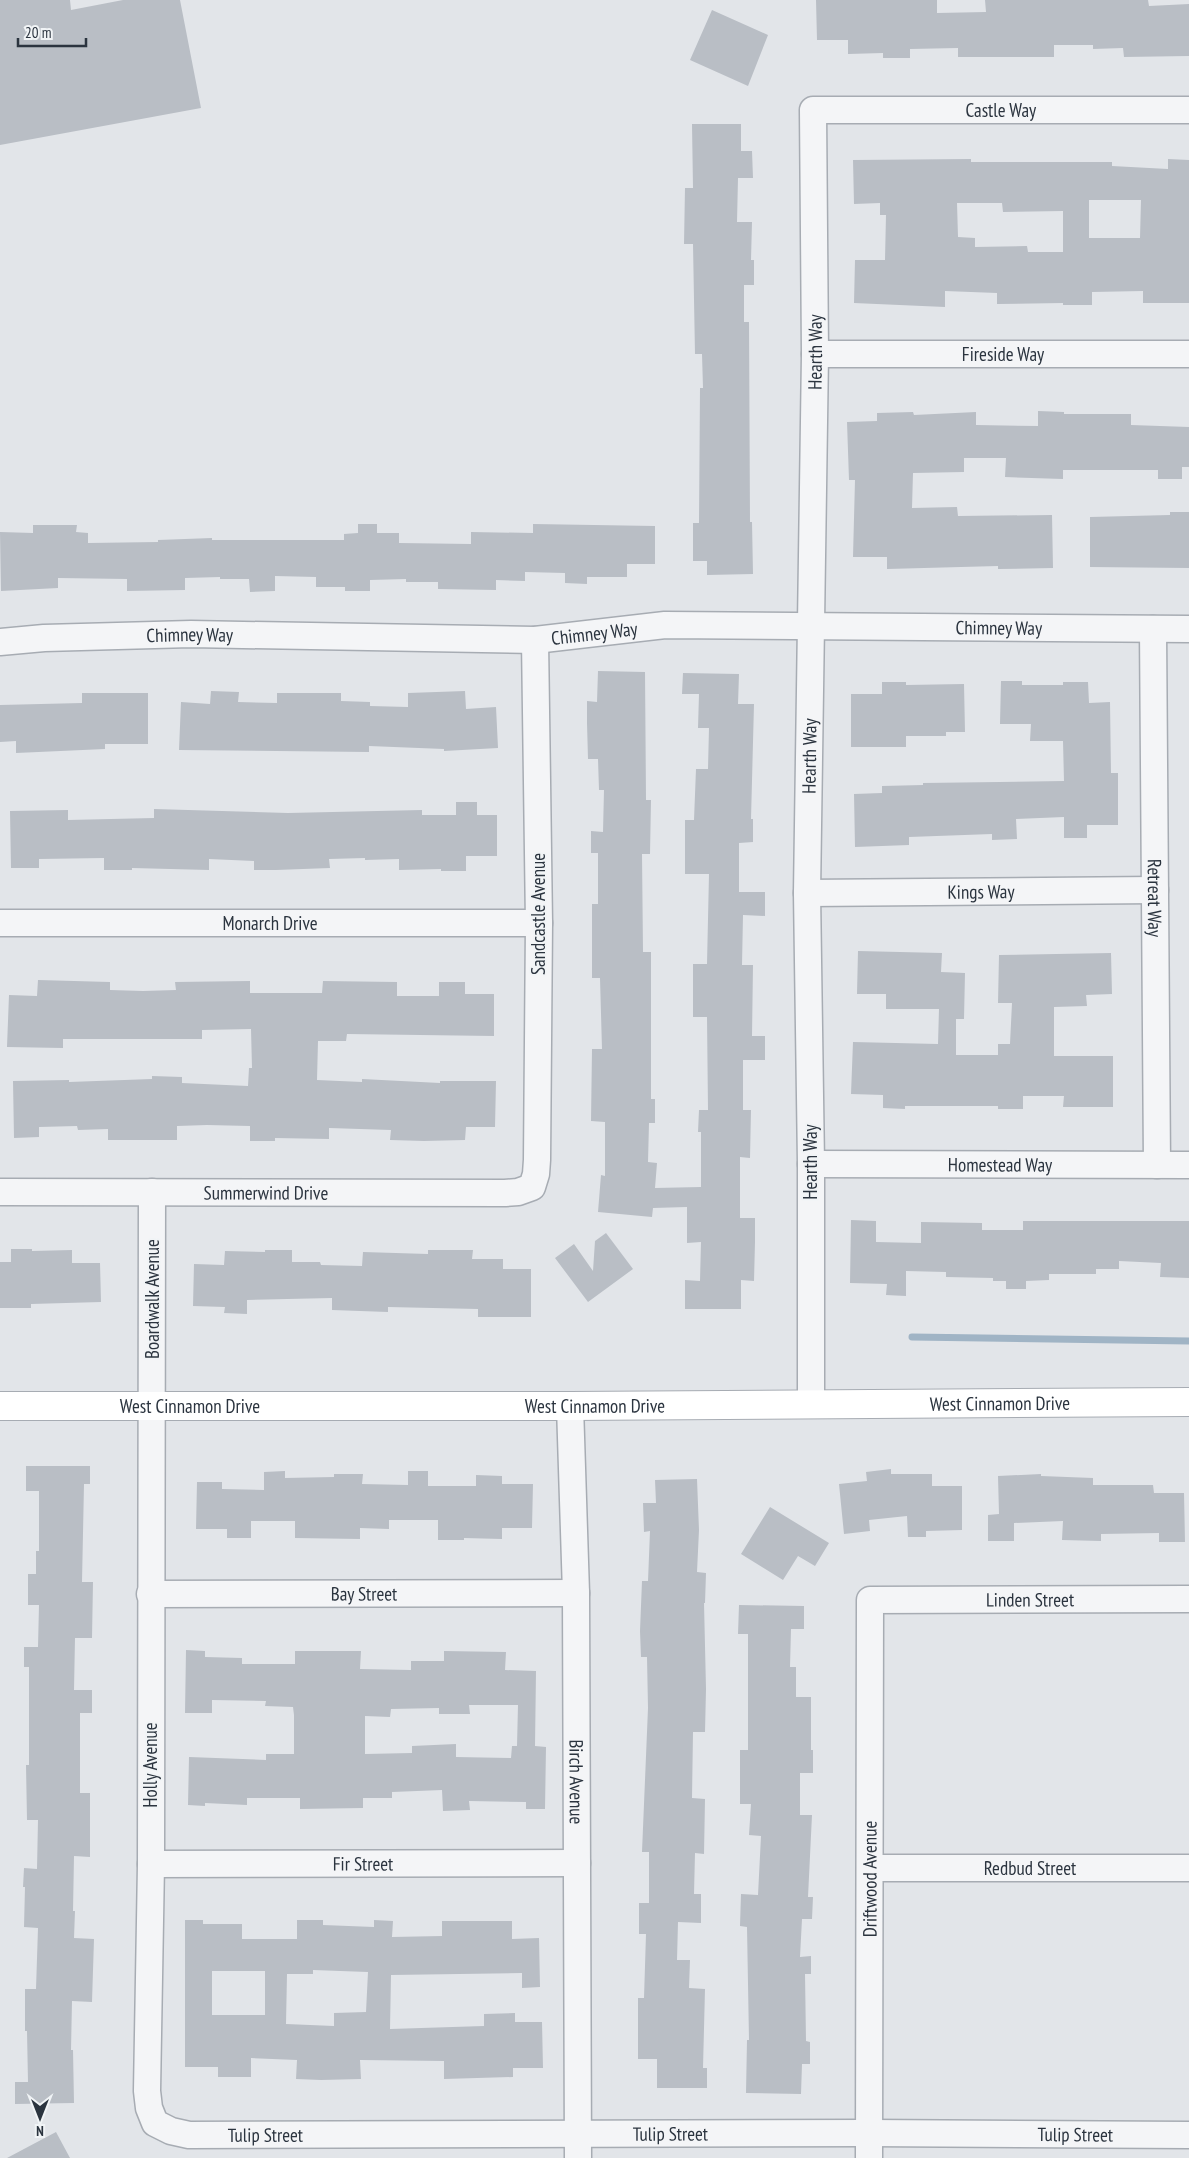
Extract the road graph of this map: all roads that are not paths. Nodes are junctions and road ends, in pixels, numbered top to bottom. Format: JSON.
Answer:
{"nodes":[{"id":1,"x":813,"y":110,"type":"joint"},
{"id":2,"x":1189,"y":110,"type":"edge"},
{"id":3,"x":815,"y":354,"type":"junction"},
{"id":4,"x":1189,"y":354,"type":"edge"},
{"id":5,"x":812,"y":626,"type":"junction"},
{"id":6,"x":1153,"y":629,"type":"junction"},
{"id":7,"x":1189,"y":629,"type":"edge"},
{"id":8,"x":535,"y":640,"type":"junction"},
{"id":9,"x":0,"y":642,"type":"edge"},
{"id":10,"x":1155,"y":890,"type":"junction"},
{"id":11,"x":807,"y":893,"type":"junction"},
{"id":12,"x":0,"y":923,"type":"edge"},
{"id":13,"x":539,"y":923,"type":"junction"},
{"id":14,"x":811,"y":1164,"type":"junction"},
{"id":15,"x":1157,"y":1165,"type":"junction"},
{"id":16,"x":1189,"y":1166,"type":"edge"},
{"id":17,"x":532,"y":1187,"type":"joint"},
{"id":18,"x":0,"y":1192,"type":"edge"},
{"id":19,"x":152,"y":1192,"type":"junction"},
{"id":20,"x":1189,"y":1402,"type":"edge"},
{"id":21,"x":810,"y":1404,"type":"junction"},
{"id":22,"x":0,"y":1406,"type":"edge"},
{"id":23,"x":152,"y":1406,"type":"junction"},
{"id":24,"x":570,"y":1406,"type":"junction"},
{"id":25,"x":576,"y":1593,"type":"junction"},
{"id":26,"x":150,"y":1594,"type":"junction"},
{"id":27,"x":1189,"y":1599,"type":"edge"},
{"id":28,"x":870,"y":1600,"type":"joint"},
{"id":29,"x":577,"y":1863,"type":"junction"},
{"id":30,"x":151,"y":1864,"type":"junction"},
{"id":31,"x":870,"y":1868,"type":"junction"},
{"id":32,"x":1189,"y":1868,"type":"edge"},
{"id":33,"x":155,"y":2124,"type":"joint"},
{"id":34,"x":868,"y":2132,"type":"junction"},
{"id":35,"x":1189,"y":2135,"type":"edge"},
{"id":36,"x":578,"y":2145,"type":"edge"},
{"id":37,"x":869,"y":2158,"type":"edge"}],
"edges":[{"from":1,"to":2,"type":"street","name":"Castle Way"},
{"from":1,"to":3,"type":"street","name":"Hearth Way"},
{"from":3,"to":4,"type":"street","name":"Fireside Way"},
{"from":3,"to":5,"type":"street","name":"Hearth Way"},
{"from":5,"to":6,"type":"street","name":"Chimney Way"},
{"from":5,"to":8,"type":"street","name":"Chimney Way"},
{"from":5,"to":11,"type":"street","name":"Hearth Way"},
{"from":6,"to":7,"type":"street","name":"Chimney Way"},
{"from":6,"to":10,"type":"street","name":"Retreat Way"},
{"from":8,"to":9,"type":"street","name":"Chimney Way"},
{"from":8,"to":13,"type":"street","name":"Sandcastle Avenue"},
{"from":10,"to":11,"type":"street","name":"Kings Way"},
{"from":10,"to":15,"type":"street","name":"Retreat Way"},
{"from":11,"to":14,"type":"street","name":"Hearth Way"},
{"from":12,"to":13,"type":"street","name":"Monarch Drive"},
{"from":13,"to":17,"type":"street","name":"Sandcastle Avenue"},
{"from":14,"to":15,"type":"street","name":"Homestead Way"},
{"from":14,"to":21,"type":"street","name":"Hearth Way"},
{"from":15,"to":16,"type":"street","name":"Homestead Way"},
{"from":17,"to":19,"type":"street","name":"Summerwind Drive"},
{"from":18,"to":19,"type":"street","name":"Summerwind Drive"},
{"from":19,"to":23,"type":"street","name":"Boardwalk Avenue"},
{"from":20,"to":21,"type":"main road","name":"West Cinnamon Drive"},
{"from":21,"to":24,"type":"main road","name":"West Cinnamon Drive"},
{"from":22,"to":23,"type":"main road","name":"West Cinnamon Drive"},
{"from":23,"to":24,"type":"main road","name":"West Cinnamon Drive"},
{"from":23,"to":26,"type":"street","name":"Holly Avenue"},
{"from":24,"to":25,"type":"street","name":"Birch Avenue"},
{"from":25,"to":26,"type":"street","name":"Bay Street"},
{"from":25,"to":29,"type":"street","name":"Birch Avenue"},
{"from":26,"to":30,"type":"street","name":"Holly Avenue"},
{"from":27,"to":28,"type":"street","name":"Linden Street"},
{"from":28,"to":31,"type":"street","name":"Driftwood Avenue"},
{"from":29,"to":30,"type":"street","name":"Fir Street"},
{"from":29,"to":36,"type":"street","name":"Birch Avenue"},
{"from":30,"to":33,"type":"street","name":"Holly Avenue"},
{"from":31,"to":32,"type":"street","name":"Redbud Street"},
{"from":31,"to":34,"type":"street","name":"Driftwood Avenue"},
{"from":33,"to":36,"type":"street","name":"Tulip Street"},
{"from":34,"to":35,"type":"street","name":"Tulip Street"},
{"from":34,"to":36,"type":"street","name":"Tulip Street"},
{"from":34,"to":37,"type":"street","name":"Driftwood Avenue"}]}
